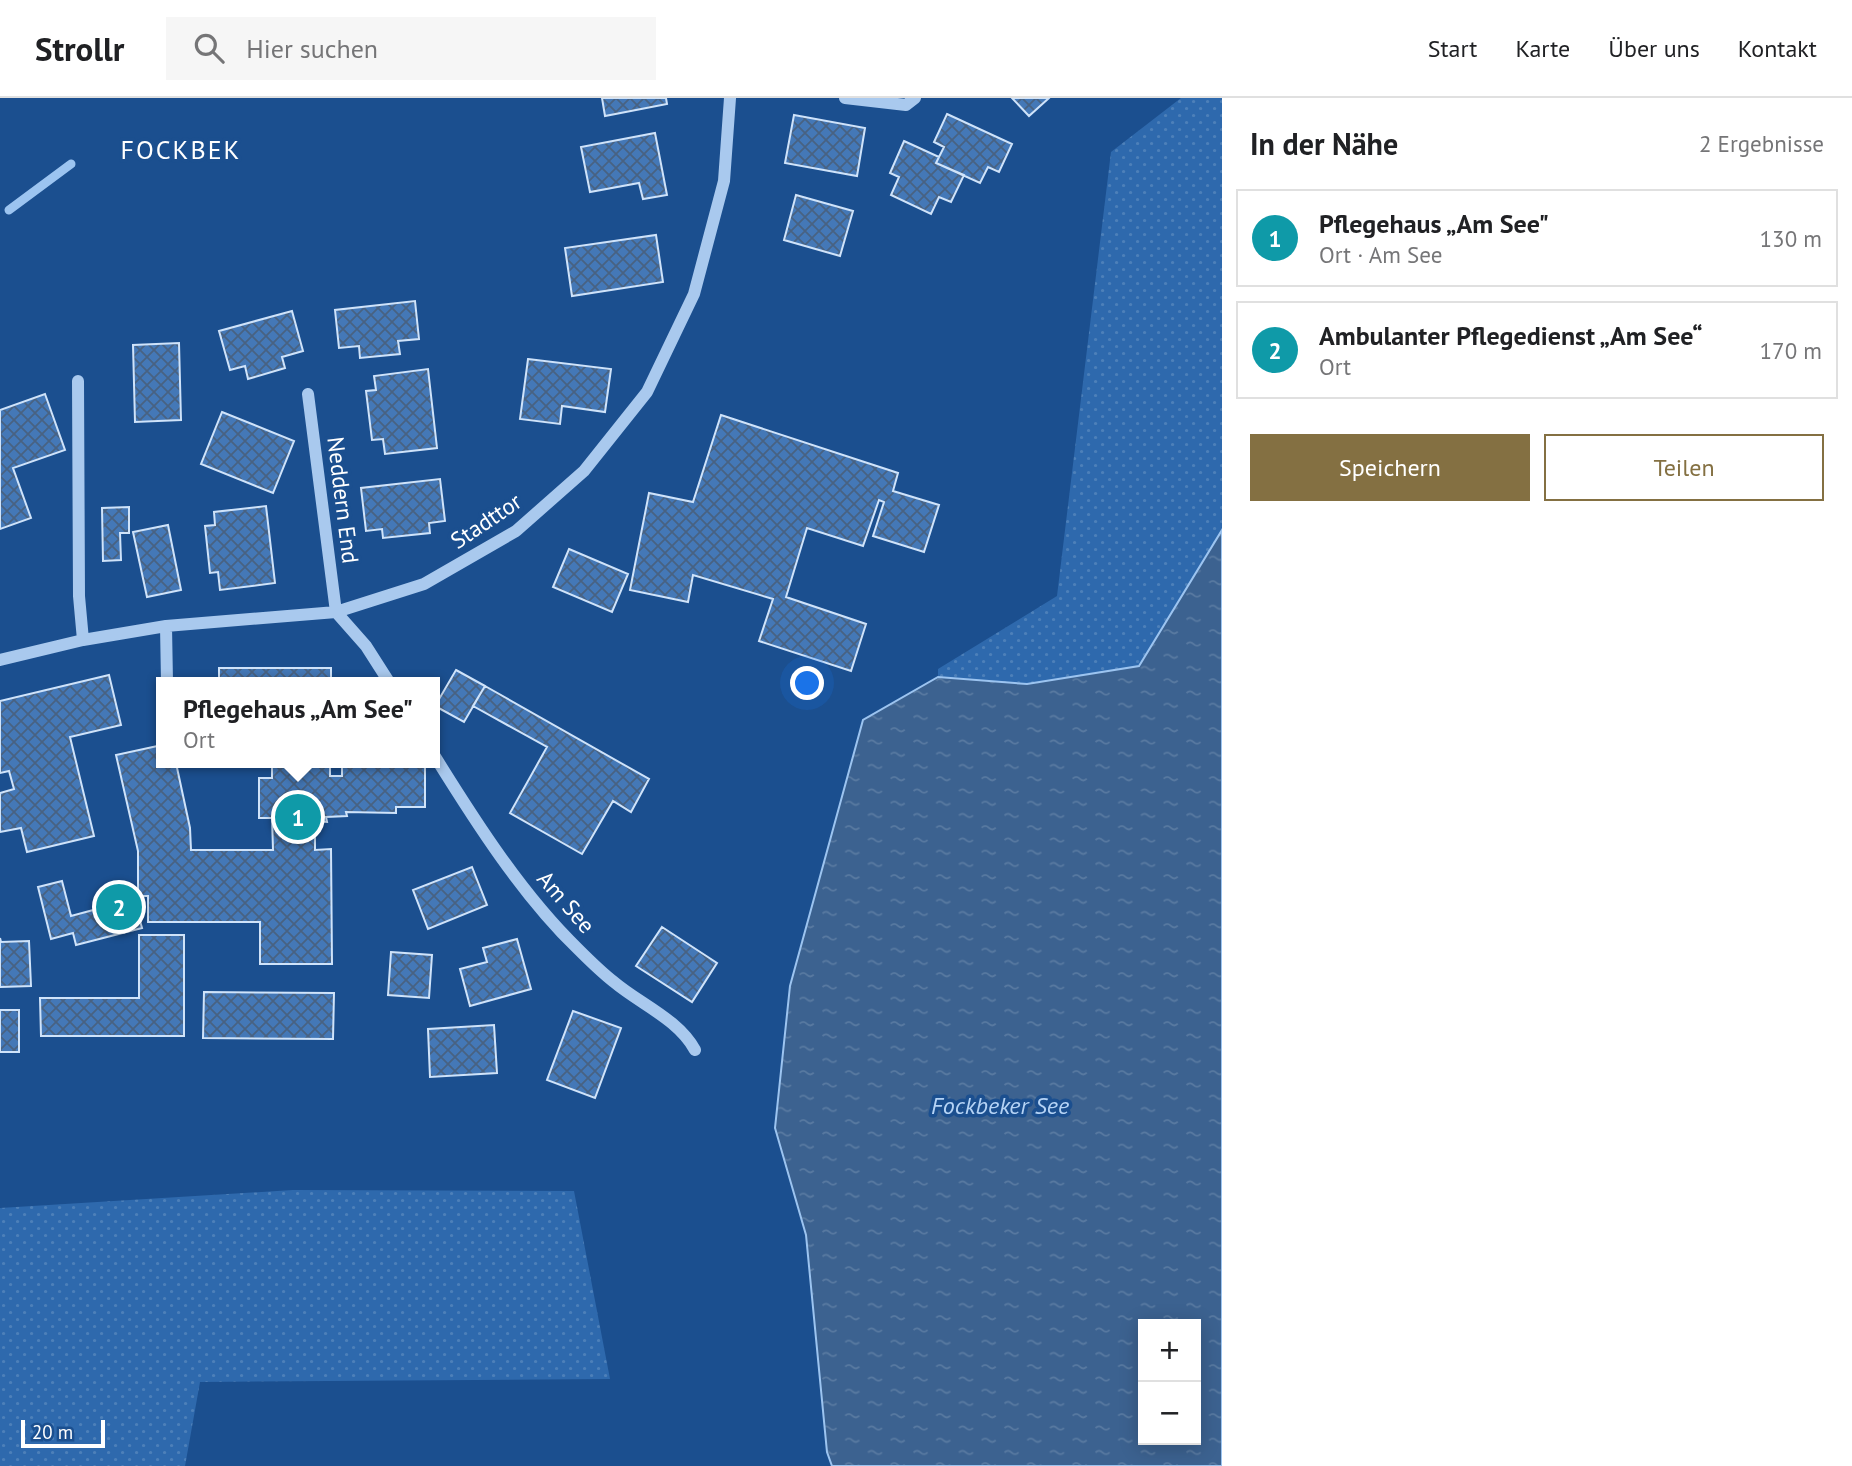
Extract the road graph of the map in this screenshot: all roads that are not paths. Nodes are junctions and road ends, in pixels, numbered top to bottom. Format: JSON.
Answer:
{"nodes":[{"id":1,"x":730,"y":98,"type":"edge"},
{"id":2,"x":845,"y":98,"type":"edge"},
{"id":3,"x":915,"y":98,"type":"edge"},
{"id":4,"x":78,"y":381,"type":"dead end"},
{"id":5,"x":308,"y":394,"type":"dead end"},
{"id":6,"x":336,"y":612,"type":"junction"},
{"id":7,"x":166,"y":626,"type":"junction"},
{"id":8,"x":83,"y":640,"type":"junction"},
{"id":9,"x":0,"y":660,"type":"edge"},
{"id":10,"x":167,"y":677,"type":"edge"},
{"id":11,"x":386,"y":677,"type":"edge"},
{"id":12,"x":440,"y":763,"type":"edge"},
{"id":13,"x":695,"y":1050,"type":"dead end"}],
"edges":[{"from":1,"to":6,"type":"street","name":"Stadttor"},
{"from":2,"to":3,"type":"street"},
{"from":4,"to":8,"type":"street"},
{"from":5,"to":6,"type":"street","name":"Neddern End"},
{"from":6,"to":7,"type":"street","name":"Stadttor"},
{"from":6,"to":11,"type":"street"},
{"from":7,"to":8,"type":"street","name":"Stadttor"},
{"from":7,"to":10,"type":"street"},
{"from":8,"to":9,"type":"street","name":"Stadttor"},
{"from":12,"to":13,"type":"street","name":"Am See"}]}
